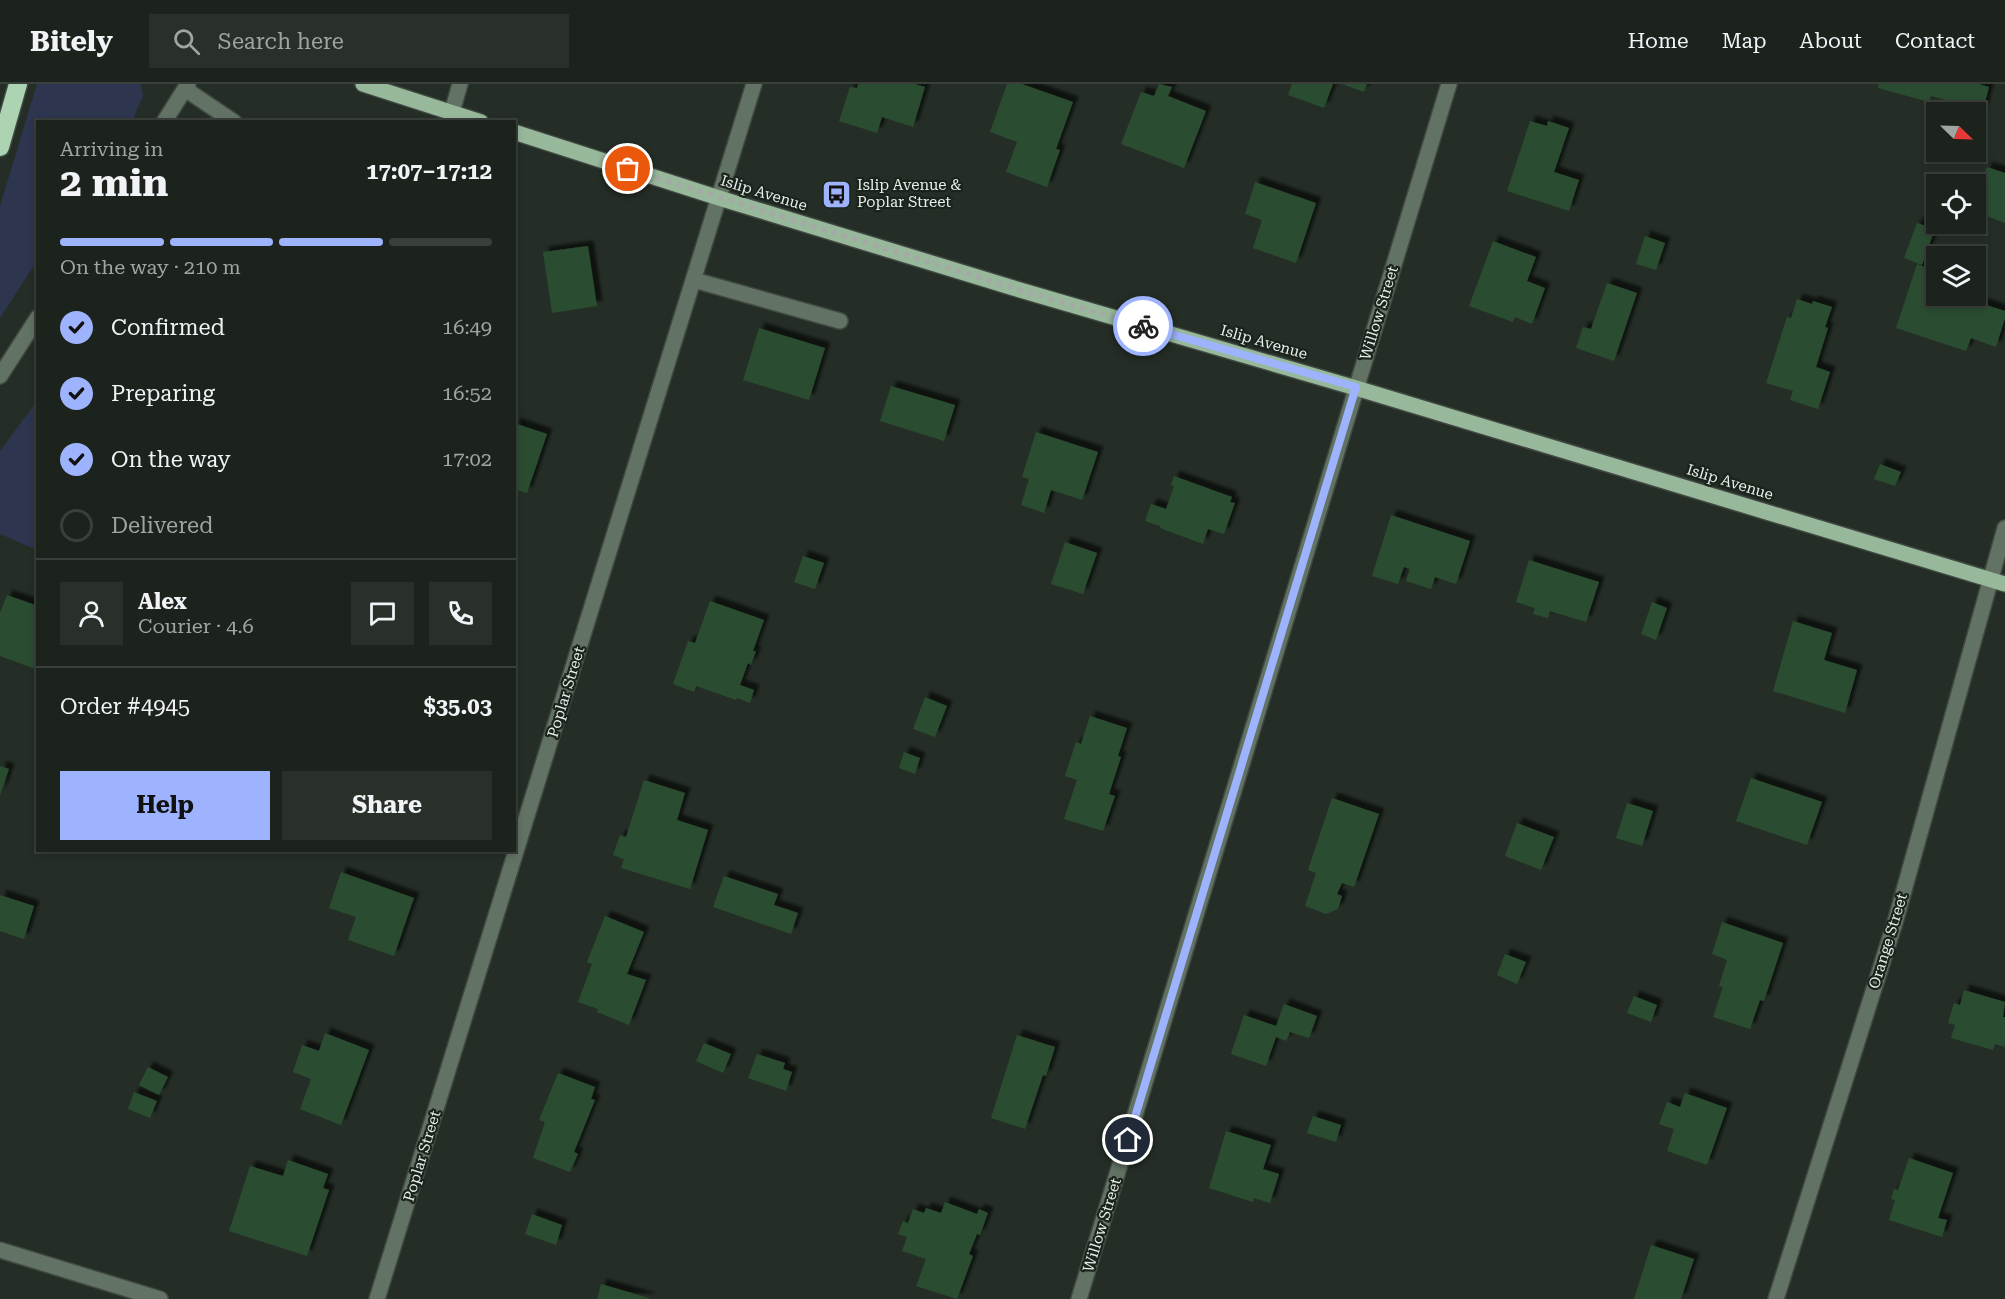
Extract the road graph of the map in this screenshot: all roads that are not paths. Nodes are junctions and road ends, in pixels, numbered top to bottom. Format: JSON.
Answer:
{"nodes":[{"id":1,"x":18,"y":84,"type":"edge"},
{"id":2,"x":363,"y":84,"type":"edge"},
{"id":3,"x":460,"y":84,"type":"edge"},
{"id":4,"x":754,"y":84,"type":"edge"},
{"id":5,"x":1449,"y":84,"type":"edge"},
{"id":6,"x":186,"y":87,"type":"edge"},
{"id":7,"x":452,"y":112,"type":"junction"},
{"id":8,"x":165,"y":120,"type":"edge"},
{"id":9,"x":231,"y":120,"type":"edge"},
{"id":10,"x":475,"y":120,"type":"edge"},
{"id":11,"x":516,"y":133,"type":"edge"},
{"id":12,"x":0,"y":147,"type":"edge"},
{"id":13,"x":719,"y":198,"type":"junction"},
{"id":14,"x":694,"y":280,"type":"junction"},
{"id":15,"x":36,"y":320,"type":"edge"},
{"id":16,"x":840,"y":321,"type":"dead end"},
{"id":17,"x":0,"y":376,"type":"edge"},
{"id":18,"x":1356,"y":387,"type":"junction"},
{"id":19,"x":2005,"y":528,"type":"edge"},
{"id":20,"x":1989,"y":579,"type":"junction"},
{"id":21,"x":2005,"y":584,"type":"edge"},
{"id":22,"x":0,"y":1250,"type":"edge"},
{"id":23,"x":160,"y":1299,"type":"edge"},
{"id":24,"x":377,"y":1299,"type":"edge"},
{"id":25,"x":1079,"y":1299,"type":"edge"},
{"id":26,"x":1776,"y":1299,"type":"edge"}],
"edges":[{"from":1,"to":12,"type":"highway"},
{"from":2,"to":7,"type":"main road"},
{"from":3,"to":7,"type":"street"},
{"from":4,"to":13,"type":"street","name":"Poplar Street"},
{"from":5,"to":18,"type":"street","name":"Willow Street"},
{"from":6,"to":8,"type":"street"},
{"from":6,"to":9,"type":"street"},
{"from":7,"to":10,"type":"main road"},
{"from":11,"to":13,"type":"main road","name":"Islip Avenue"},
{"from":13,"to":14,"type":"street","name":"Poplar Street"},
{"from":13,"to":18,"type":"main road","name":"Islip Avenue"},
{"from":14,"to":16,"type":"street"},
{"from":14,"to":24,"type":"street","name":"Poplar Street"},
{"from":15,"to":17,"type":"street"},
{"from":18,"to":20,"type":"main road","name":"Islip Avenue"},
{"from":18,"to":25,"type":"street","name":"Willow Street"},
{"from":19,"to":20,"type":"street","name":"Orange Street"},
{"from":20,"to":21,"type":"main road","name":"Islip Avenue"},
{"from":20,"to":26,"type":"street","name":"Orange Street"},
{"from":22,"to":23,"type":"street"}]}
